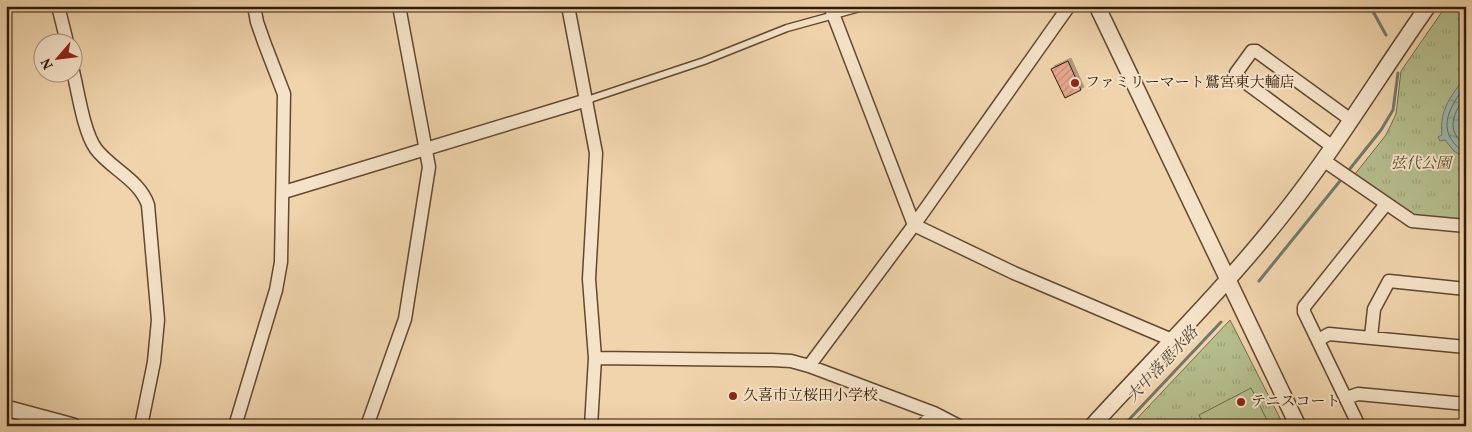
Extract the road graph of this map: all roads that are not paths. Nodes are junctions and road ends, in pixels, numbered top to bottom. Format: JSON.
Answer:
{"nodes":[{"id":1,"x":58,"y":6,"type":"edge"},
{"id":2,"x":254,"y":6,"type":"edge"},
{"id":3,"x":399,"y":6,"type":"edge"},
{"id":4,"x":568,"y":6,"type":"edge"},
{"id":5,"x":867,"y":6,"type":"edge"},
{"id":6,"x":1069,"y":6,"type":"edge"},
{"id":7,"x":1097,"y":6,"type":"edge"},
{"id":8,"x":1428,"y":6,"type":"edge"},
{"id":9,"x":832,"y":11,"type":"edge"},
{"id":10,"x":64,"y":32,"type":"edge"},
{"id":11,"x":76,"y":82,"type":"edge"},
{"id":12,"x":587,"y":100,"type":"junction"},
{"id":13,"x":1351,"y":120,"type":"junction"},
{"id":14,"x":1333,"y":147,"type":"junction"},
{"id":15,"x":425,"y":149,"type":"junction"},
{"id":16,"x":1323,"y":160,"type":"junction"},
{"id":17,"x":284,"y":192,"type":"junction"},
{"id":18,"x":1386,"y":204,"type":"junction"},
{"id":19,"x":914,"y":225,"type":"junction"},
{"id":20,"x":1466,"y":226,"type":"edge"},
{"id":21,"x":1228,"y":280,"type":"junction"},
{"id":22,"x":1466,"y":289,"type":"edge"},
{"id":23,"x":1371,"y":337,"type":"junction"},
{"id":24,"x":1172,"y":340,"type":"junction"},
{"id":25,"x":1318,"y":340,"type":"junction"},
{"id":26,"x":1466,"y":347,"type":"edge"},
{"id":27,"x":596,"y":358,"type":"junction"},
{"id":28,"x":809,"y":366,"type":"junction"},
{"id":29,"x":1346,"y":398,"type":"junction"},
{"id":30,"x":1466,"y":404,"type":"edge"},
{"id":31,"x":6,"y":408,"type":"edge"},
{"id":32,"x":934,"y":413,"type":"junction"},
{"id":33,"x":74,"y":426,"type":"edge"},
{"id":34,"x":141,"y":426,"type":"edge"},
{"id":35,"x":235,"y":426,"type":"edge"},
{"id":36,"x":366,"y":426,"type":"edge"},
{"id":37,"x":591,"y":426,"type":"edge"},
{"id":38,"x":922,"y":426,"type":"edge"},
{"id":39,"x":959,"y":426,"type":"edge"},
{"id":40,"x":1092,"y":426,"type":"edge"},
{"id":41,"x":1298,"y":426,"type":"edge"},
{"id":42,"x":1359,"y":426,"type":"edge"}],
"edges":[{"from":1,"to":10,"type":"street"},
{"from":2,"to":17,"type":"street"},
{"from":3,"to":15,"type":"street"},
{"from":4,"to":12,"type":"street"},
{"from":5,"to":9,"type":"lane"},
{"from":6,"to":19,"type":"street"},
{"from":7,"to":21,"type":"street"},
{"from":8,"to":13,"type":"street"},
{"from":9,"to":12,"type":"lane"},
{"from":9,"to":19,"type":"street"},
{"from":11,"to":34,"type":"street"},
{"from":12,"to":15,"type":"street"},
{"from":12,"to":27,"type":"street"},
{"from":13,"to":14,"type":"street"},
{"from":13,"to":14,"type":"street"},
{"from":14,"to":16,"type":"street"},
{"from":15,"to":17,"type":"street"},
{"from":15,"to":36,"type":"street"},
{"from":16,"to":18,"type":"street"},
{"from":16,"to":21,"type":"street"},
{"from":17,"to":35,"type":"street"},
{"from":18,"to":20,"type":"street"},
{"from":18,"to":25,"type":"street"},
{"from":19,"to":24,"type":"street"},
{"from":19,"to":28,"type":"street"},
{"from":21,"to":24,"type":"street"},
{"from":21,"to":41,"type":"street"},
{"from":22,"to":23,"type":"street"},
{"from":23,"to":25,"type":"street"},
{"from":23,"to":26,"type":"street"},
{"from":24,"to":40,"type":"street"},
{"from":25,"to":29,"type":"street"},
{"from":27,"to":28,"type":"street"},
{"from":27,"to":37,"type":"street"},
{"from":28,"to":32,"type":"street"},
{"from":29,"to":30,"type":"street"},
{"from":29,"to":42,"type":"street"},
{"from":31,"to":33,"type":"street"},
{"from":32,"to":38,"type":"street"},
{"from":32,"to":39,"type":"street"}]}
